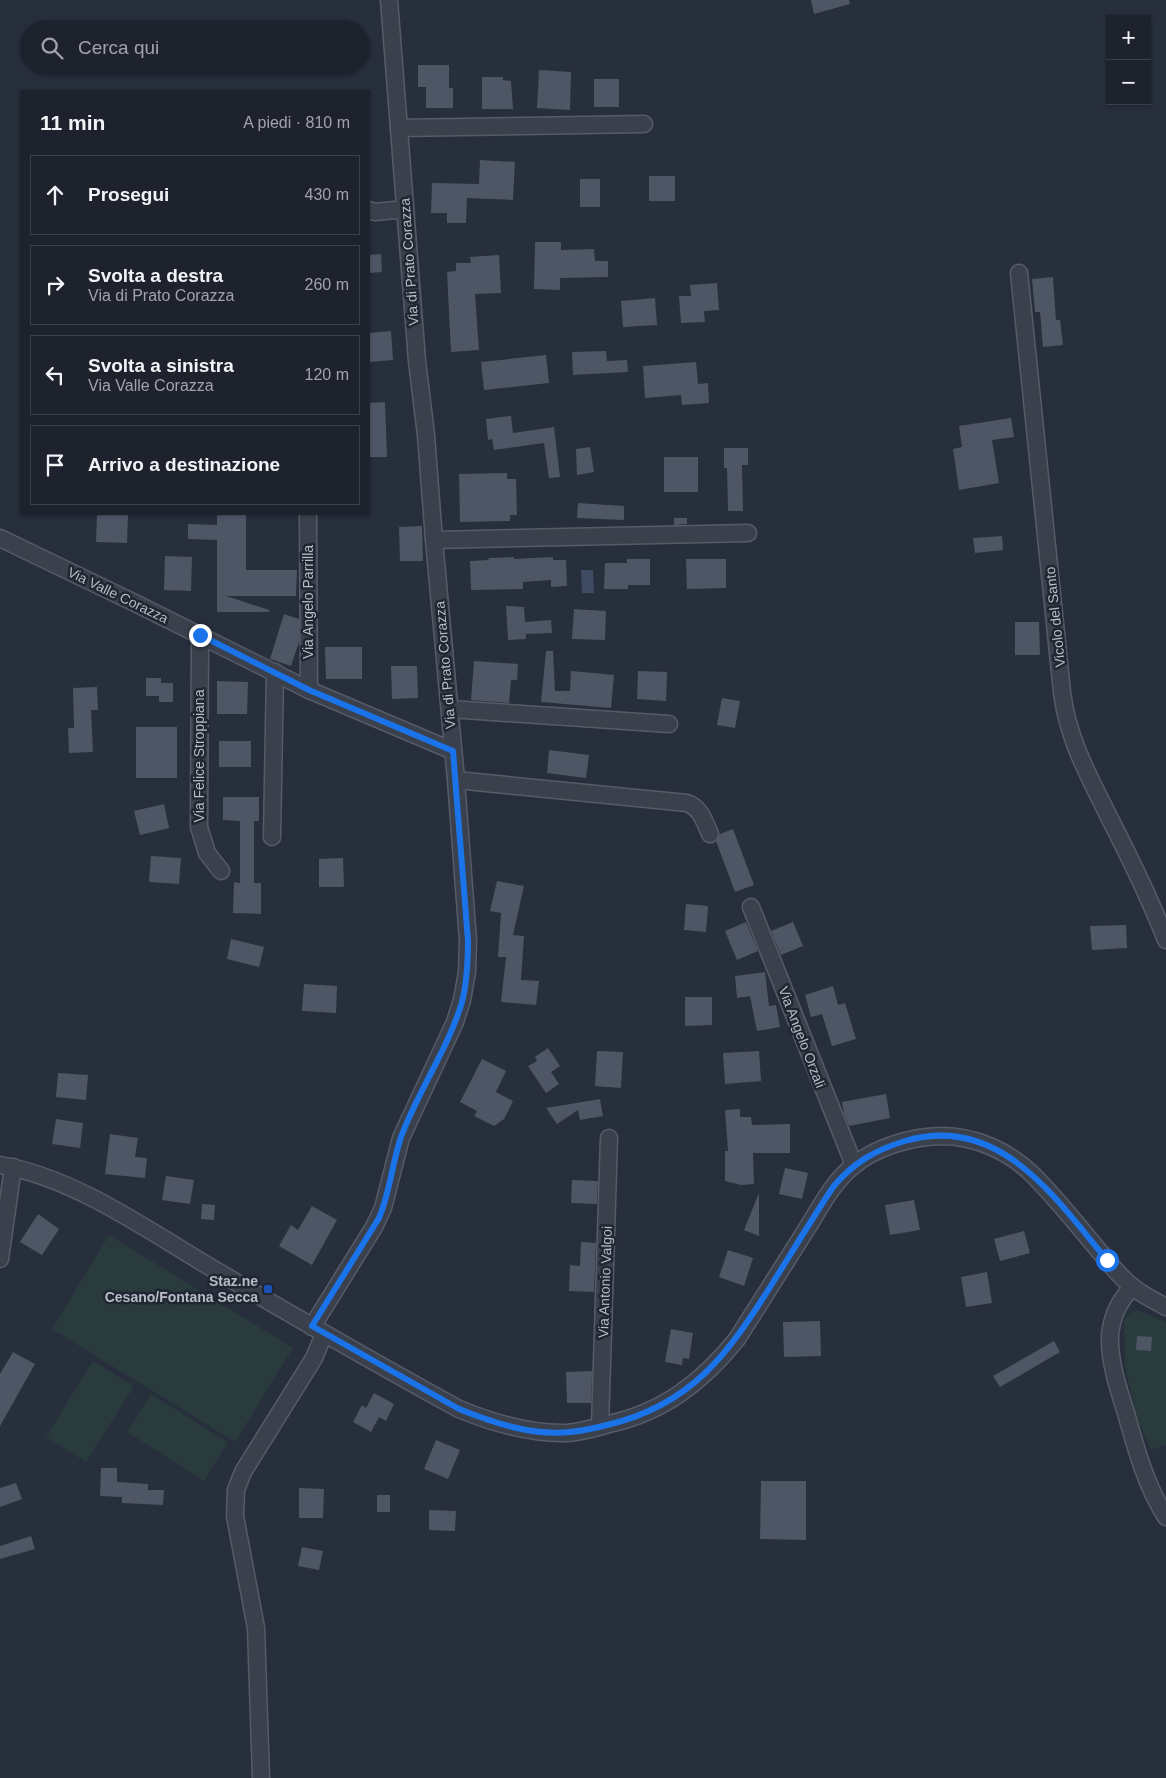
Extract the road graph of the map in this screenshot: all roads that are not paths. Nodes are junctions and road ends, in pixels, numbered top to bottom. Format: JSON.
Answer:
{"nodes":[{"id":1,"x":389,"y":0,"type":"edge"},
{"id":2,"x":644,"y":124,"type":"dead end"},
{"id":3,"x":399,"y":128,"type":"junction"},
{"id":4,"x":405,"y":209,"type":"junction"},
{"id":5,"x":370,"y":210,"type":"edge"},
{"id":6,"x":1019,"y":273,"type":"dead end"},
{"id":7,"x":308,"y":515,"type":"edge"},
{"id":8,"x":748,"y":533,"type":"dead end"},
{"id":9,"x":0,"y":538,"type":"edge"},
{"id":10,"x":434,"y":540,"type":"junction"},
{"id":11,"x":200,"y":635,"type":"junction"},
{"id":12,"x":275,"y":672,"type":"junction"},
{"id":13,"x":309,"y":690,"type":"junction"},
{"id":14,"x":450,"y":709,"type":"junction"},
{"id":15,"x":669,"y":724,"type":"dead end"},
{"id":16,"x":453,"y":751,"type":"junction"},
{"id":17,"x":456,"y":780,"type":"junction"},
{"id":18,"x":710,"y":834,"type":"dead end"},
{"id":19,"x":272,"y":837,"type":"dead end"},
{"id":20,"x":220,"y":871,"type":"dead end"},
{"id":21,"x":751,"y":907,"type":"dead end"},
{"id":22,"x":1166,"y":940,"type":"edge"},
{"id":23,"x":609,"y":1138,"type":"dead end"},
{"id":24,"x":854,"y":1165,"type":"junction"},
{"id":25,"x":6,"y":1166,"type":"edge"},
{"id":26,"x":0,"y":1259,"type":"edge"},
{"id":27,"x":1133,"y":1287,"type":"junction"},
{"id":28,"x":1159,"y":1295,"type":"edge"},
{"id":29,"x":1166,"y":1307,"type":"edge"},
{"id":30,"x":318,"y":1330,"type":"junction"},
{"id":31,"x":600,"y":1426,"type":"junction"},
{"id":32,"x":1166,"y":1517,"type":"edge"},
{"id":33,"x":261,"y":1778,"type":"edge"}],
"edges":[{"from":1,"to":3,"type":"street","name":"Via di Prato Corazza"},
{"from":2,"to":3,"type":"street"},
{"from":3,"to":4,"type":"street","name":"Via di Prato Corazza"},
{"from":4,"to":5,"type":"street"},
{"from":4,"to":10,"type":"street","name":"Via di Prato Corazza"},
{"from":6,"to":22,"type":"street","name":"Vicolo del Santo"},
{"from":7,"to":13,"type":"street","name":"Via Angelo Parrilla"},
{"from":8,"to":10,"type":"street"},
{"from":9,"to":11,"type":"street","name":"Via Valle Corazza"},
{"from":10,"to":14,"type":"street","name":"Via di Prato Corazza"},
{"from":11,"to":12,"type":"street","name":"Via Valle Corazza"},
{"from":11,"to":20,"type":"street","name":"Via Felice Stroppiana"},
{"from":12,"to":13,"type":"street","name":"Via Valle Corazza"},
{"from":12,"to":19,"type":"street"},
{"from":13,"to":16,"type":"street","name":"Via Valle Corazza"},
{"from":14,"to":15,"type":"street"},
{"from":14,"to":16,"type":"street","name":"Via di Prato Corazza"},
{"from":16,"to":17,"type":"street","name":"Via di Prato Corazza"},
{"from":17,"to":18,"type":"street"},
{"from":17,"to":30,"type":"street","name":"Via di Prato Corazza"},
{"from":21,"to":24,"type":"street","name":"Via Angelo Orzali"},
{"from":23,"to":31,"type":"street","name":"Via Antonio Valgoi"},
{"from":24,"to":27,"type":"street"},
{"from":24,"to":31,"type":"street"},
{"from":25,"to":26,"type":"street"},
{"from":25,"to":30,"type":"street"},
{"from":27,"to":28,"type":"street"},
{"from":27,"to":32,"type":"street"},
{"from":28,"to":29,"type":"street"},
{"from":30,"to":31,"type":"street"},
{"from":30,"to":33,"type":"street","name":"Via di Prato Corazza"}]}
